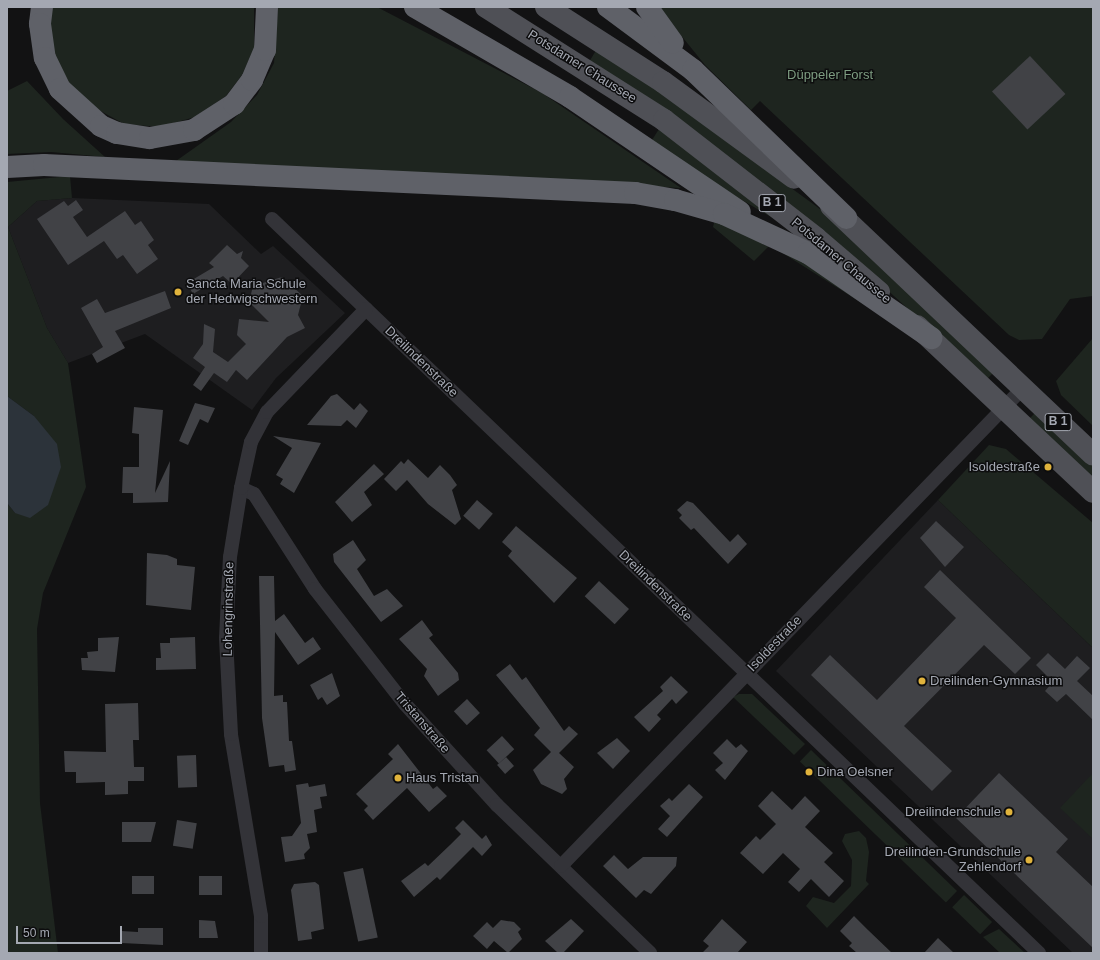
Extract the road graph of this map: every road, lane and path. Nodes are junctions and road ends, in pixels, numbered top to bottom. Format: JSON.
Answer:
{"nodes":[{"id":1,"x":42,"y":7,"type":"edge"},
{"id":2,"x":267,"y":7,"type":"edge"},
{"id":3,"x":415,"y":7,"type":"edge"},
{"id":4,"x":486,"y":7,"type":"edge"},
{"id":5,"x":546,"y":7,"type":"edge"},
{"id":6,"x":608,"y":7,"type":"edge"},
{"id":7,"x":647,"y":7,"type":"edge"},
{"id":8,"x":693,"y":70,"type":"junction"},
{"id":9,"x":7,"y":167,"type":"edge"},
{"id":10,"x":846,"y":218,"type":"junction"},
{"id":11,"x":272,"y":219,"type":"dead end"},
{"id":12,"x":769,"y":232,"type":"junction"},
{"id":13,"x":366,"y":309,"type":"junction"},
{"id":14,"x":931,"y":338,"type":"junction"},
{"id":15,"x":1023,"y":388,"type":"junction"},
{"id":16,"x":1004,"y":408,"type":"junction"},
{"id":17,"x":1093,"y":455,"type":"edge"},
{"id":18,"x":241,"y":488,"type":"junction"},
{"id":19,"x":1093,"y":492,"type":"edge"},
{"id":20,"x":747,"y":674,"type":"junction"},
{"id":21,"x":561,"y":866,"type":"junction"},
{"id":22,"x":261,"y":953,"type":"edge"},
{"id":23,"x":650,"y":953,"type":"edge"},
{"id":24,"x":1039,"y":953,"type":"edge"}],
"edges":[{"from":1,"to":2,"type":"highway"},
{"from":3,"to":12,"type":"highway"},
{"from":4,"to":14,"type":"main road","name":"Potsdamer Chaussee","number":"B 1"},
{"from":5,"to":10,"type":"main road","number":"B 1"},
{"from":6,"to":8,"type":"highway"},
{"from":7,"to":8,"type":"highway"},
{"from":8,"to":10,"type":"highway"},
{"from":9,"to":12,"type":"highway"},
{"from":10,"to":15,"type":"main road","number":"B 1"},
{"from":11,"to":13,"type":"street","name":"Dreilindenstraße"},
{"from":12,"to":14,"type":"highway"},
{"from":13,"to":18,"type":"street","name":"Lohengrinstraße"},
{"from":13,"to":20,"type":"street","name":"Dreilindenstraße"},
{"from":14,"to":16,"type":"main road","name":"Potsdamer Chaussee","number":"B 1"},
{"from":15,"to":16,"type":"street","name":"Isoldestraße"},
{"from":15,"to":17,"type":"main road","number":"B 1"},
{"from":16,"to":19,"type":"main road","name":"Potsdamer Chaussee","number":"B 1"},
{"from":16,"to":20,"type":"street","name":"Isoldestraße"},
{"from":18,"to":21,"type":"street","name":"Tristanstraße"},
{"from":18,"to":22,"type":"street","name":"Lohengrinstraße"},
{"from":20,"to":21,"type":"street","name":"Isoldestraße"},
{"from":20,"to":24,"type":"street","name":"Dreilindenstraße"},
{"from":21,"to":23,"type":"street","name":"Tristanstraße"}]}
